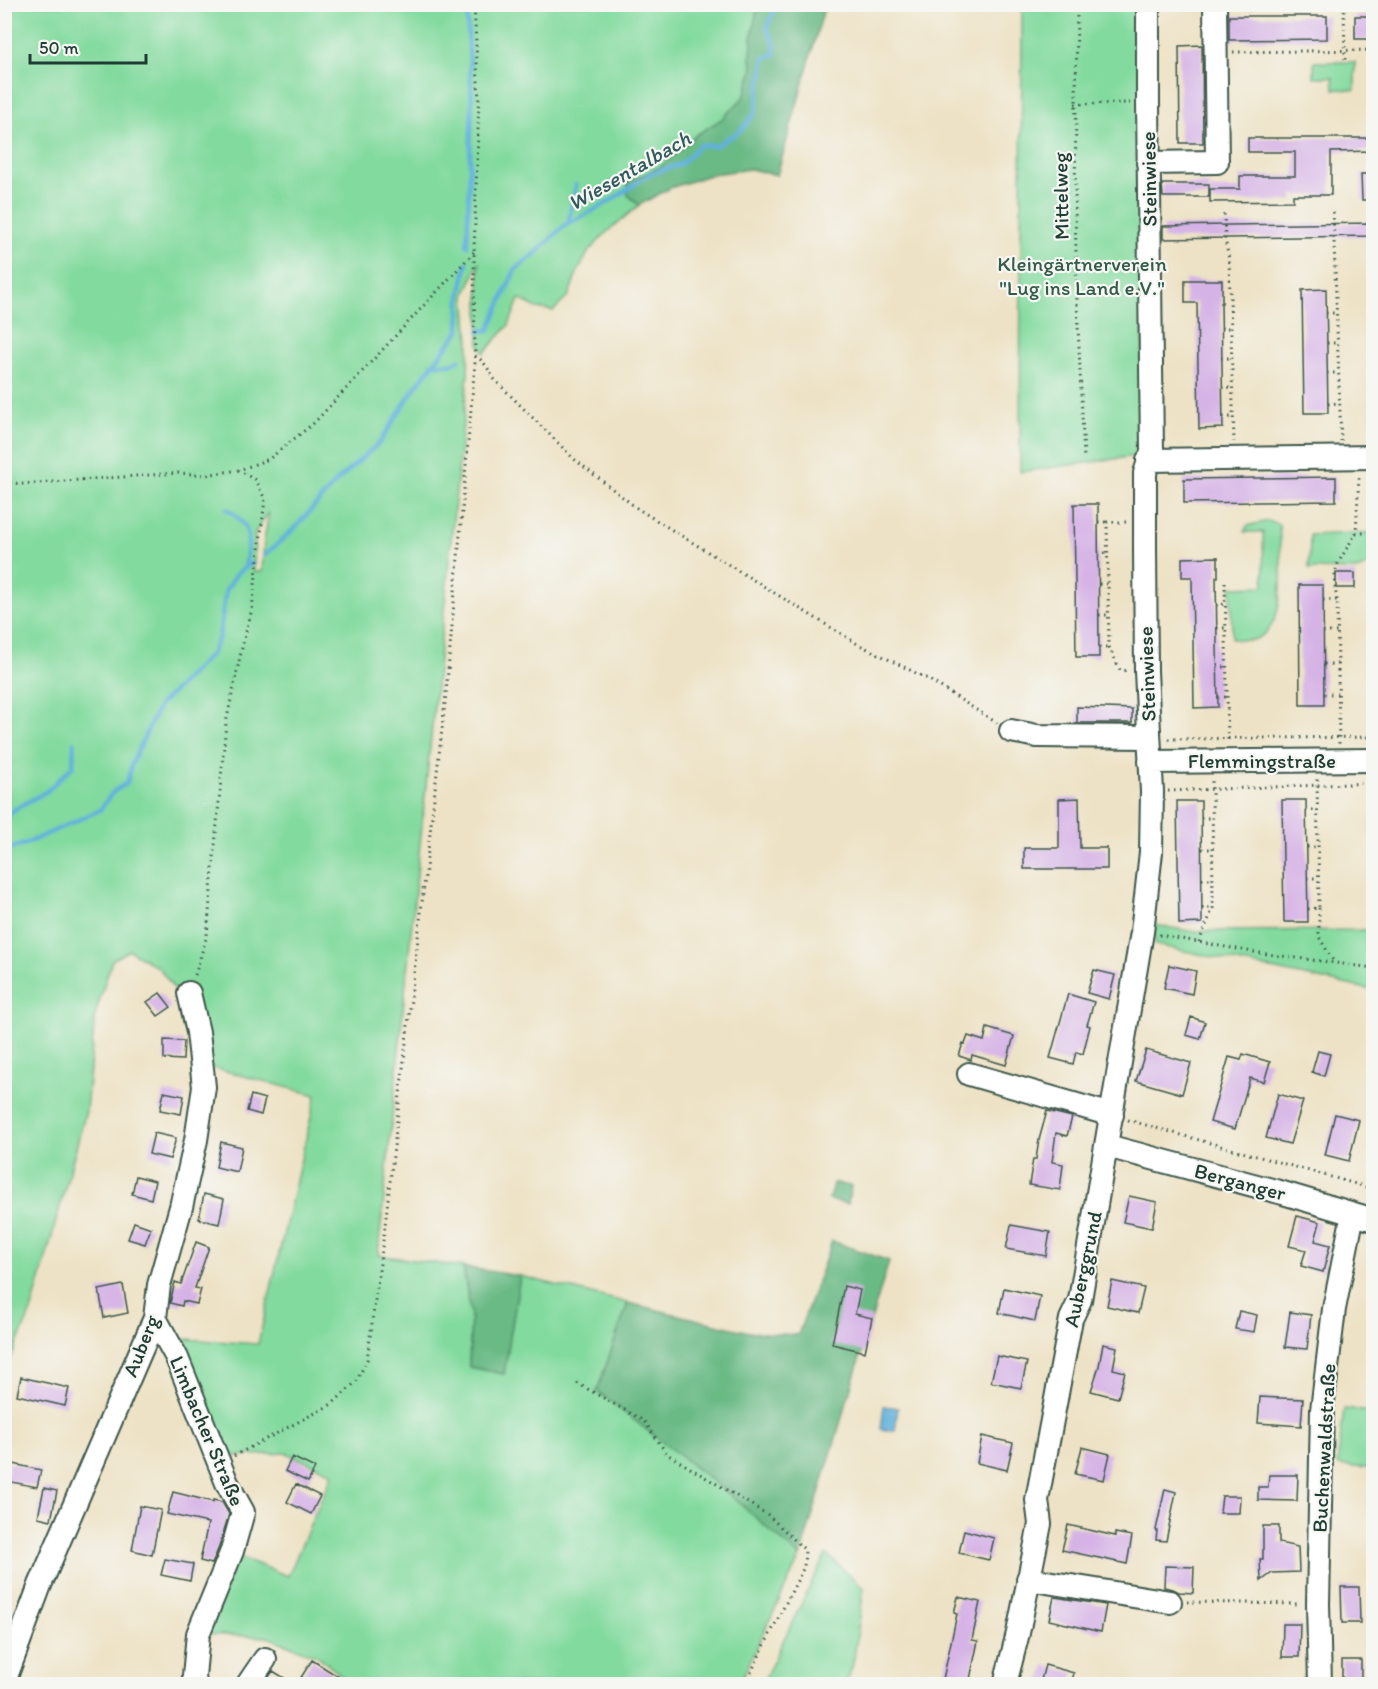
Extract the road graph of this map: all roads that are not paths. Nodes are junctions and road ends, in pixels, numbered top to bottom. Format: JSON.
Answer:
{"nodes":[{"id":1,"x":1148,"y":4,"type":"edge"},
{"id":2,"x":1215,"y":4,"type":"edge"},
{"id":3,"x":1148,"y":163,"type":"junction"},
{"id":4,"x":1374,"y":457,"type":"edge"},
{"id":5,"x":1148,"y":460,"type":"junction"},
{"id":6,"x":1011,"y":731,"type":"road end"},
{"id":7,"x":1154,"y":738,"type":"junction"},
{"id":8,"x":1374,"y":760,"type":"edge"},
{"id":9,"x":1150,"y":762,"type":"junction"},
{"id":10,"x":1151,"y":852,"type":"joint"},
{"id":11,"x":189,"y":993,"type":"road end"},
{"id":12,"x":969,"y":1074,"type":"dead end"},
{"id":13,"x":1112,"y":1115,"type":"junction"},
{"id":14,"x":1107,"y":1146,"type":"junction"},
{"id":15,"x":1363,"y":1217,"type":"edge"},
{"id":16,"x":154,"y":1318,"type":"junction"},
{"id":17,"x":1028,"y":1580,"type":"junction"},
{"id":18,"x":1170,"y":1602,"type":"road end"},
{"id":19,"x":265,"y":1659,"type":"dead end"},
{"id":20,"x":4,"y":1682,"type":"edge"},
{"id":21,"x":195,"y":1684,"type":"edge"},
{"id":22,"x":248,"y":1684,"type":"edge"},
{"id":23,"x":1005,"y":1684,"type":"edge"},
{"id":24,"x":1320,"y":1684,"type":"edge"}],
"edges":[{"from":1,"to":3,"type":"street","name":"Steinwiese"},
{"from":2,"to":3,"type":"street"},
{"from":3,"to":5,"type":"street","name":"Steinwiese"},
{"from":4,"to":5,"type":"street"},
{"from":5,"to":7,"type":"street","name":"Steinwiese"},
{"from":6,"to":7,"type":"street"},
{"from":7,"to":9,"type":"street","name":"Steinwiese"},
{"from":8,"to":9,"type":"street","name":"Flemmingstraße"},
{"from":9,"to":10,"type":"street","name":"Steinwiese"},
{"from":10,"to":13,"type":"street","name":"Auberggrund"},
{"from":11,"to":16,"type":"street","name":"Auberg"},
{"from":12,"to":13,"type":"street"},
{"from":13,"to":14,"type":"street","name":"Auberggrund"},
{"from":14,"to":15,"type":"street","name":"Berganger"},
{"from":14,"to":17,"type":"street","name":"Auberggrund"},
{"from":15,"to":24,"type":"street","name":"Buchenwaldstraße"},
{"from":16,"to":20,"type":"street","name":"Auberg"},
{"from":16,"to":21,"type":"street","name":"Limbacher Straße"},
{"from":17,"to":18,"type":"street"},
{"from":17,"to":23,"type":"street","name":"Auberggrund"},
{"from":19,"to":22,"type":"street"}]}
